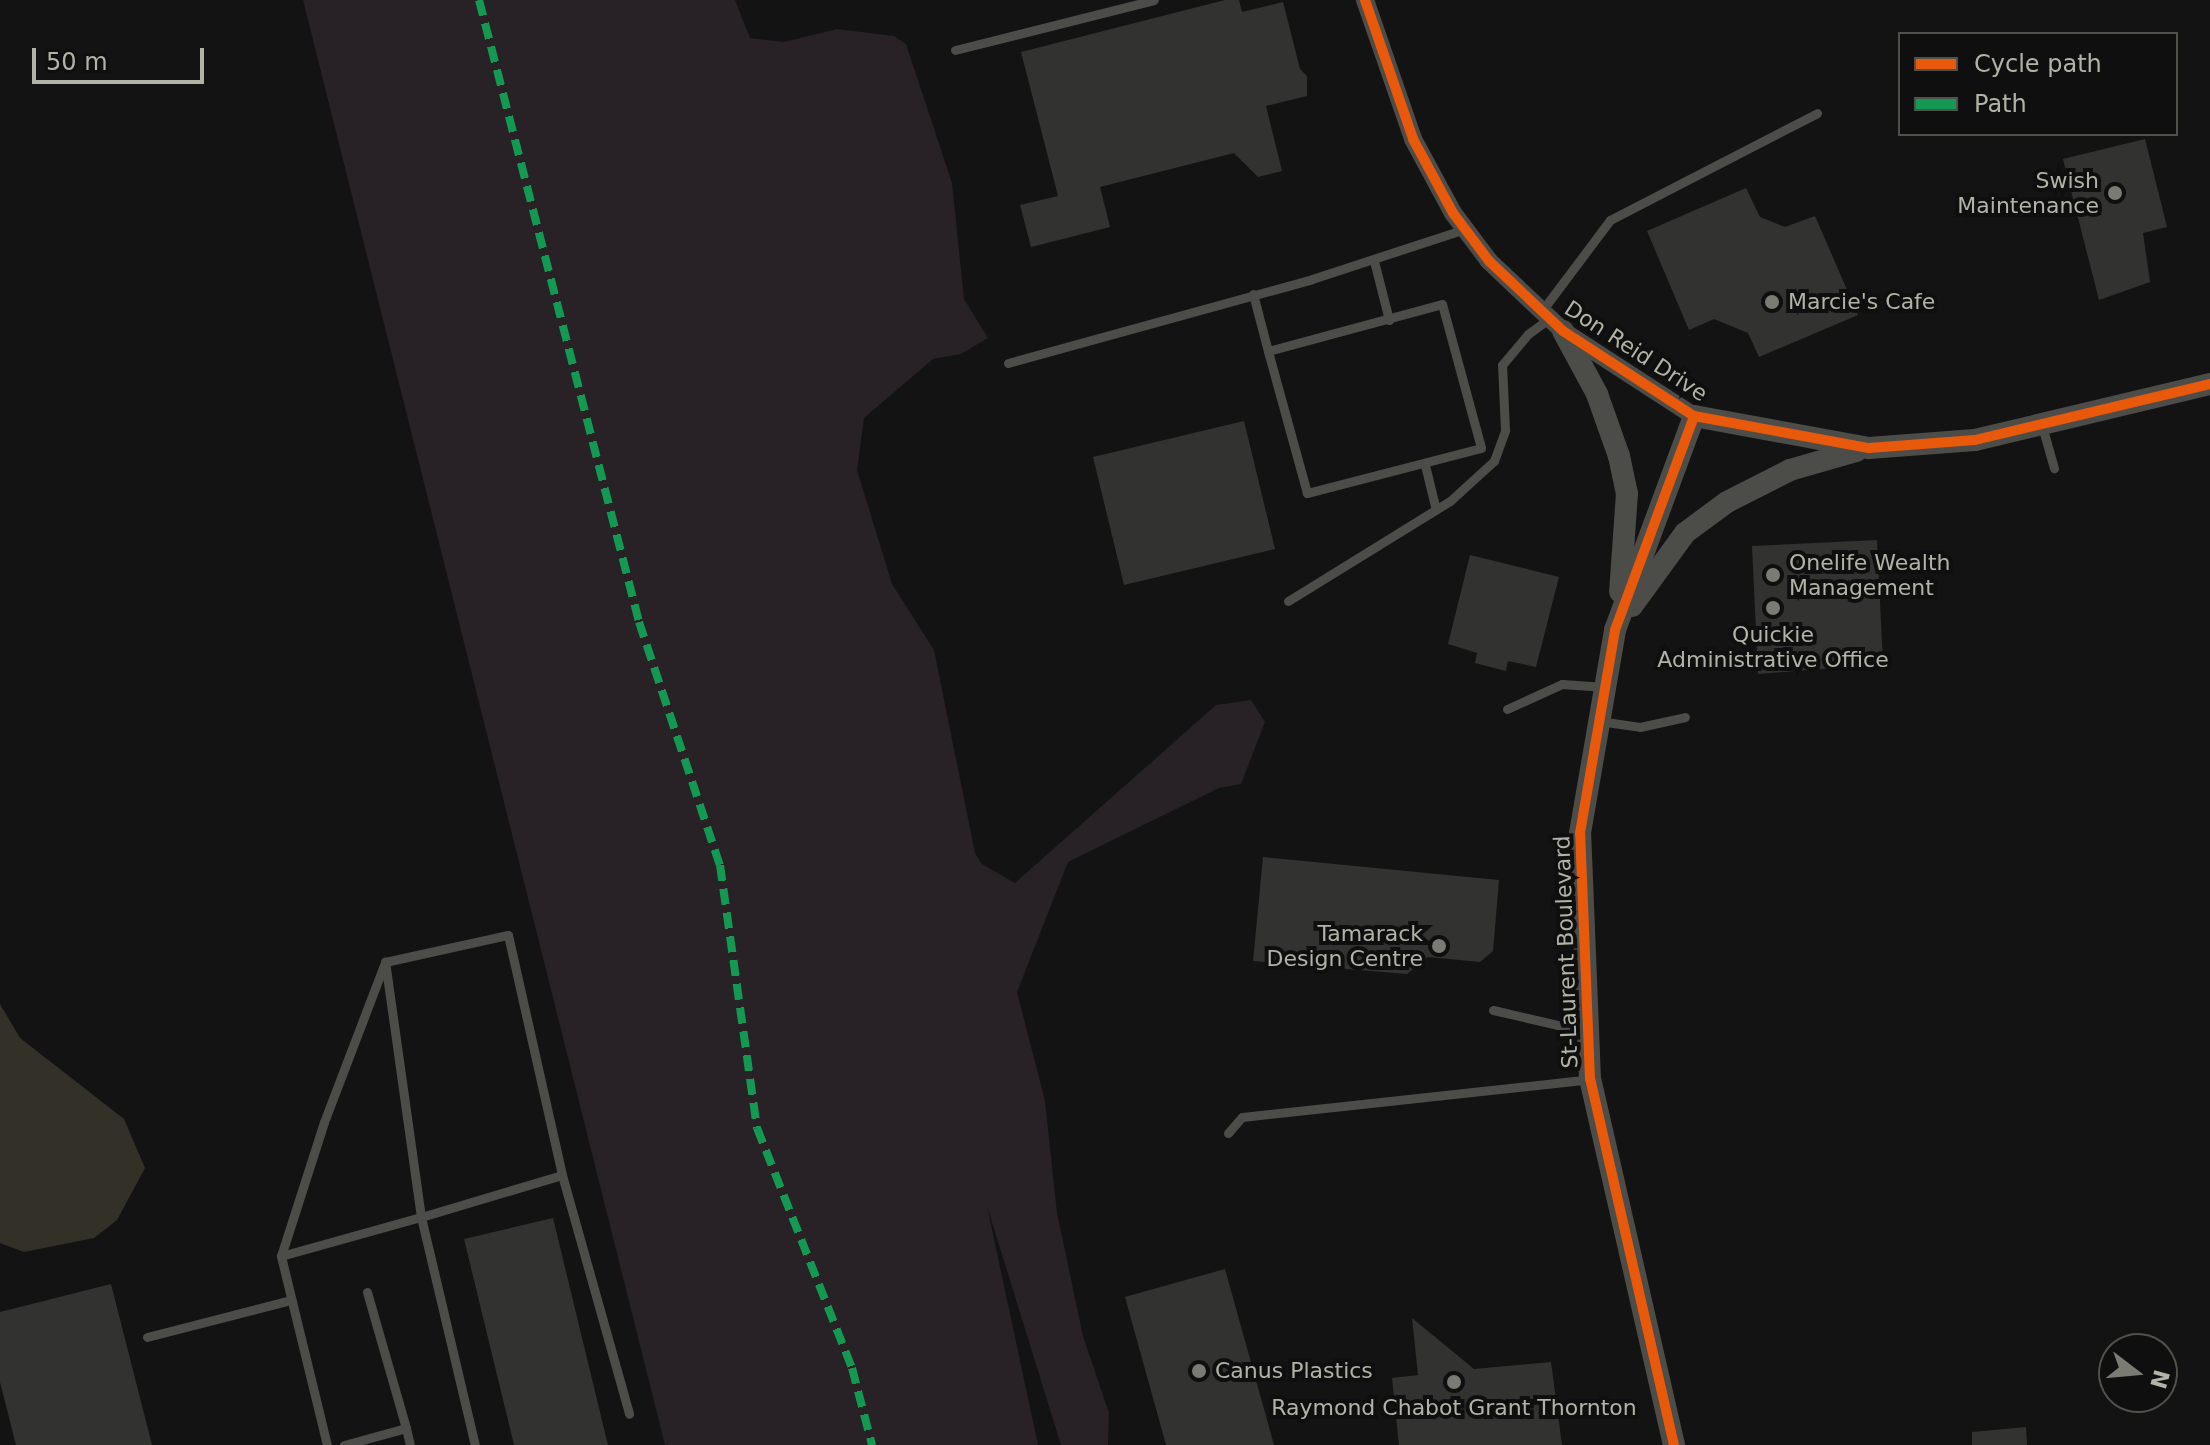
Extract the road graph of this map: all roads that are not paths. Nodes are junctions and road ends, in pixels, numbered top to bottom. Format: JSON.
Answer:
{"nodes":[{"id":1,"x":1154,"y":0,"type":"edge"},
{"id":2,"x":1365,"y":0,"type":"edge"},
{"id":3,"x":955,"y":50,"type":"dead end"},
{"id":4,"x":1817,"y":113,"type":"dead end"},
{"id":5,"x":1465,"y":229,"type":"junction"},
{"id":6,"x":1374,"y":261,"type":"junction"},
{"id":7,"x":1253,"y":294,"type":"junction"},
{"id":8,"x":1389,"y":320,"type":"junction"},
{"id":9,"x":1551,"y":321,"type":"junction"},
{"id":10,"x":1268,"y":351,"type":"junction"},
{"id":11,"x":1008,"y":363,"type":"dead end"},
{"id":12,"x":2210,"y":384,"type":"edge"},
{"id":13,"x":1694,"y":416,"type":"junction"},
{"id":14,"x":2042,"y":425,"type":"junction"},
{"id":15,"x":1869,"y":448,"type":"junction"},
{"id":16,"x":1425,"y":465,"type":"junction"},
{"id":17,"x":2054,"y":468,"type":"dead end"},
{"id":18,"x":1436,"y":510,"type":"junction"},
{"id":19,"x":1288,"y":601,"type":"dead end"},
{"id":20,"x":1615,"y":630,"type":"junction"},
{"id":21,"x":1605,"y":687,"type":"junction"},
{"id":22,"x":1507,"y":709,"type":"dead end"},
{"id":23,"x":1685,"y":717,"type":"dead end"},
{"id":24,"x":1599,"y":721,"type":"junction"},
{"id":25,"x":385,"y":962,"type":"junction"},
{"id":26,"x":1493,"y":1010,"type":"dead end"},
{"id":27,"x":1586,"y":1026,"type":"junction"},
{"id":28,"x":1590,"y":1079,"type":"junction"},
{"id":29,"x":1228,"y":1133,"type":"dead end"},
{"id":30,"x":562,"y":1175,"type":"junction"},
{"id":31,"x":421,"y":1217,"type":"junction"},
{"id":32,"x":281,"y":1256,"type":"junction"},
{"id":33,"x":367,"y":1292,"type":"dead end"},
{"id":34,"x":291,"y":1300,"type":"junction"},
{"id":35,"x":147,"y":1337,"type":"dead end"},
{"id":36,"x":629,"y":1414,"type":"dead end"},
{"id":37,"x":406,"y":1428,"type":"junction"},
{"id":38,"x":327,"y":1445,"type":"edge"},
{"id":39,"x":344,"y":1445,"type":"edge"},
{"id":40,"x":410,"y":1445,"type":"edge"},
{"id":41,"x":475,"y":1445,"type":"edge"},
{"id":42,"x":1674,"y":1445,"type":"edge"}],
"edges":[{"from":1,"to":3,"type":"lane"},
{"from":2,"to":5,"type":"street","name":"Don Reid Drive"},
{"from":4,"to":9,"type":"lane"},
{"from":5,"to":6,"type":"lane"},
{"from":5,"to":9,"type":"street","name":"Don Reid Drive"},
{"from":6,"to":7,"type":"lane"},
{"from":6,"to":8,"type":"lane"},
{"from":7,"to":10,"type":"lane"},
{"from":7,"to":11,"type":"lane"},
{"from":8,"to":10,"type":"lane"},
{"from":8,"to":16,"type":"lane"},
{"from":9,"to":13,"type":"street","name":"Don Reid Drive"},
{"from":9,"to":18,"type":"lane"},
{"from":9,"to":20,"type":"street"},
{"from":10,"to":16,"type":"lane"},
{"from":12,"to":14,"type":"street","name":"Don Reid Drive"},
{"from":13,"to":15,"type":"street","name":"Don Reid Drive"},
{"from":13,"to":20,"type":"street","name":"St-Laurent Boulevard"},
{"from":14,"to":15,"type":"street","name":"Don Reid Drive"},
{"from":14,"to":17,"type":"lane"},
{"from":15,"to":20,"type":"street"},
{"from":16,"to":18,"type":"lane"},
{"from":18,"to":19,"type":"lane"},
{"from":20,"to":21,"type":"street","name":"St-Laurent Boulevard"},
{"from":21,"to":22,"type":"lane"},
{"from":21,"to":24,"type":"street","name":"St-Laurent Boulevard"},
{"from":23,"to":24,"type":"lane"},
{"from":24,"to":27,"type":"street","name":"St-Laurent Boulevard"},
{"from":25,"to":30,"type":"lane"},
{"from":25,"to":31,"type":"lane"},
{"from":25,"to":32,"type":"lane"},
{"from":26,"to":27,"type":"lane"},
{"from":27,"to":28,"type":"street","name":"St-Laurent Boulevard"},
{"from":28,"to":29,"type":"lane"},
{"from":28,"to":42,"type":"street","name":"St-Laurent Boulevard"},
{"from":30,"to":31,"type":"lane"},
{"from":30,"to":36,"type":"lane"},
{"from":31,"to":32,"type":"lane"},
{"from":31,"to":41,"type":"lane"},
{"from":32,"to":34,"type":"lane"},
{"from":33,"to":37,"type":"lane"},
{"from":34,"to":35,"type":"lane"},
{"from":34,"to":38,"type":"lane"},
{"from":37,"to":39,"type":"lane"},
{"from":37,"to":40,"type":"lane"}]}
